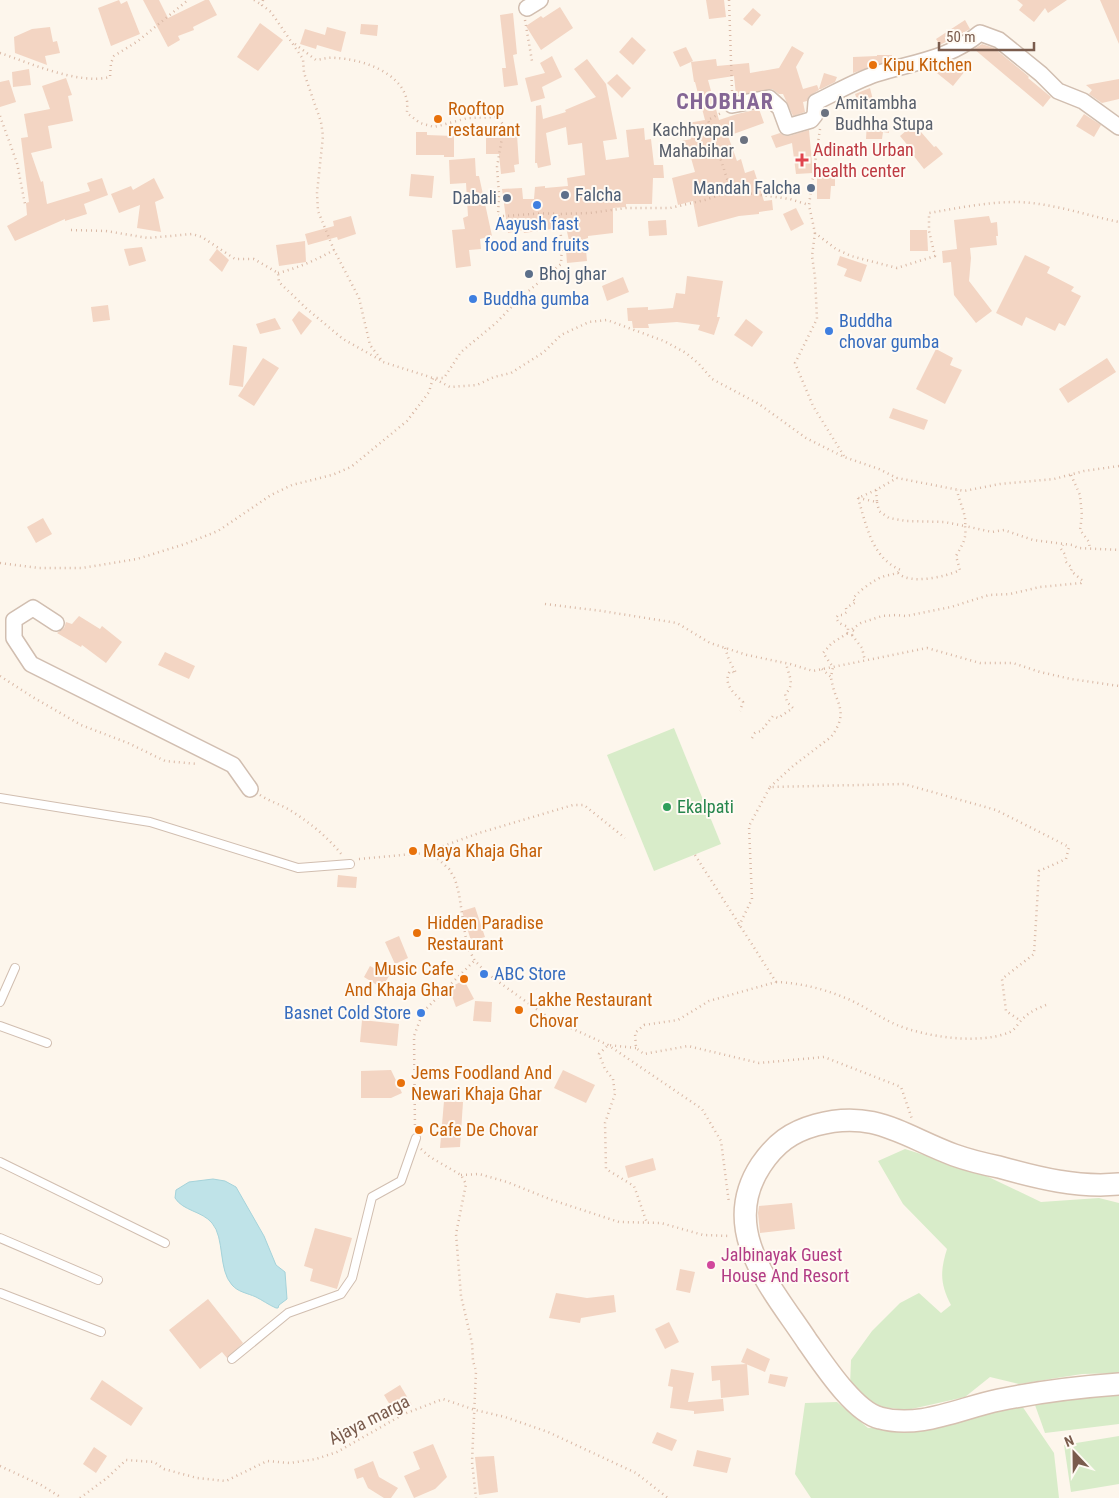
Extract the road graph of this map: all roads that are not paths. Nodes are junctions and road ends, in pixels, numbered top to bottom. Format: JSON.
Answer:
{"nodes":[{"id":1,"x":732,"y":105,"type":"road end"},
{"id":2,"x":1119,"y":127,"type":"edge"},
{"id":3,"x":56,"y":623,"type":"dead end"},
{"id":4,"x":250,"y":789,"type":"road end"},
{"id":5,"x":0,"y":798,"type":"edge"},
{"id":6,"x":350,"y":864,"type":"road end"},
{"id":7,"x":15,"y":968,"type":"dead end"},
{"id":8,"x":0,"y":1002,"type":"edge"},
{"id":9,"x":0,"y":1026,"type":"edge"},
{"id":10,"x":48,"y":1043,"type":"dead end"},
{"id":11,"x":416,"y":1138,"type":"road end"},
{"id":12,"x":0,"y":1162,"type":"edge"},
{"id":13,"x":1119,"y":1184,"type":"edge"},
{"id":14,"x":0,"y":1238,"type":"edge"},
{"id":15,"x":165,"y":1243,"type":"dead end"},
{"id":16,"x":98,"y":1280,"type":"dead end"},
{"id":17,"x":0,"y":1293,"type":"edge"},
{"id":18,"x":101,"y":1332,"type":"dead end"},
{"id":19,"x":232,"y":1358,"type":"dead end"},
{"id":20,"x":1119,"y":1384,"type":"edge"}],
"edges":[{"from":1,"to":2,"type":"street"},
{"from":3,"to":4,"type":"street"},
{"from":5,"to":6,"type":"lane"},
{"from":7,"to":8,"type":"lane"},
{"from":9,"to":10,"type":"lane"},
{"from":11,"to":19,"type":"lane"},
{"from":12,"to":15,"type":"lane"},
{"from":13,"to":20,"type":"main road"},
{"from":14,"to":16,"type":"lane"},
{"from":17,"to":18,"type":"lane"}]}
